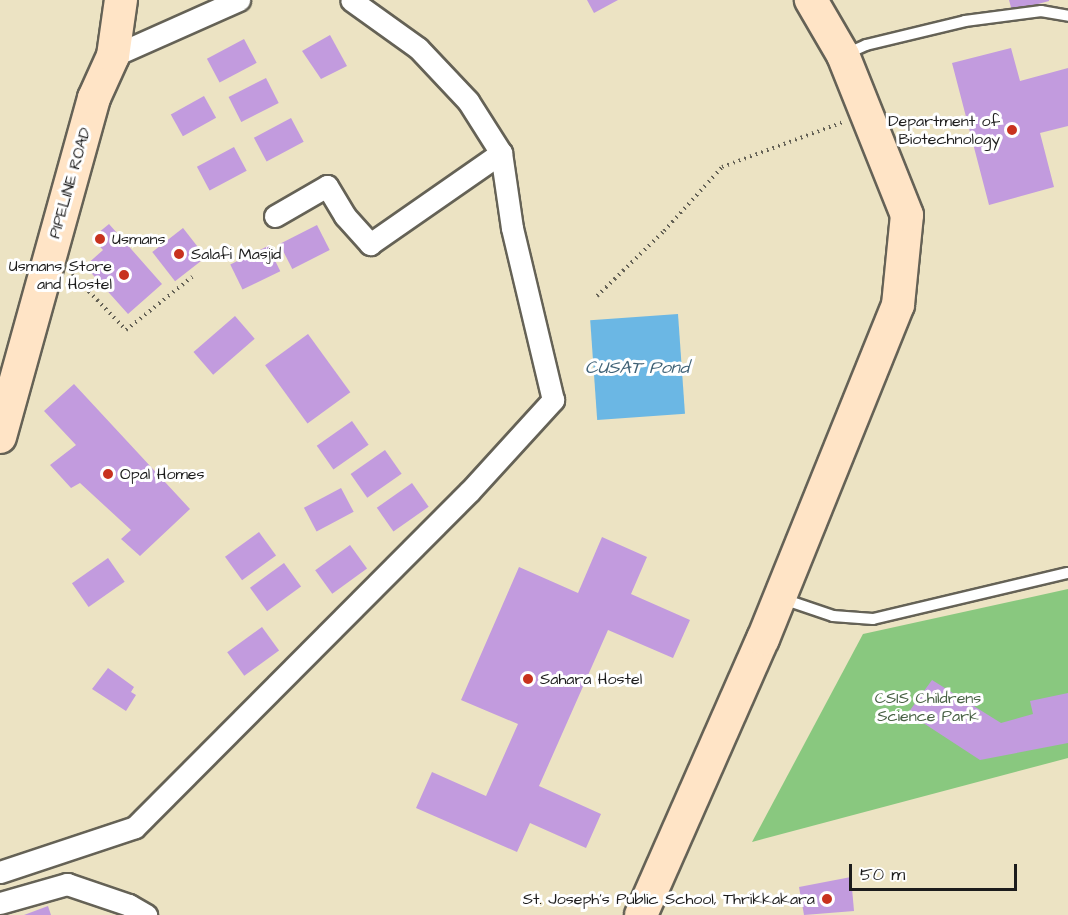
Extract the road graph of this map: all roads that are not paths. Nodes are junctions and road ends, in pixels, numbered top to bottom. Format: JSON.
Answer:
{"nodes":[{"id":1,"x":121,"y":0,"type":"edge"},
{"id":2,"x":239,"y":0,"type":"edge"},
{"id":3,"x":351,"y":0,"type":"edge"},
{"id":4,"x":811,"y":0,"type":"edge"},
{"id":5,"x":1068,"y":16,"type":"edge"},
{"id":6,"x":843,"y":55,"type":"junction"},
{"id":7,"x":113,"y":56,"type":"junction"},
{"id":8,"x":501,"y":153,"type":"junction"},
{"id":9,"x":275,"y":216,"type":"dead end"},
{"id":10,"x":0,"y":437,"type":"edge"},
{"id":11,"x":1068,"y":573,"type":"edge"},
{"id":12,"x":780,"y":598,"type":"junction"},
{"id":13,"x":0,"y":872,"type":"edge"},
{"id":14,"x":0,"y":903,"type":"edge"},
{"id":15,"x":146,"y":915,"type":"edge"},
{"id":16,"x":640,"y":915,"type":"edge"}],
"edges":[{"from":1,"to":7,"type":"street","name":"PIPELINE ROAD"},
{"from":2,"to":7,"type":"street"},
{"from":3,"to":8,"type":"street"},
{"from":4,"to":6,"type":"street"},
{"from":5,"to":6,"type":"lane"},
{"from":6,"to":12,"type":"street"},
{"from":7,"to":10,"type":"street","name":"PIPELINE ROAD"},
{"from":8,"to":9,"type":"street"},
{"from":8,"to":13,"type":"street"},
{"from":11,"to":12,"type":"lane"},
{"from":12,"to":16,"type":"street"},
{"from":14,"to":15,"type":"street"}]}
